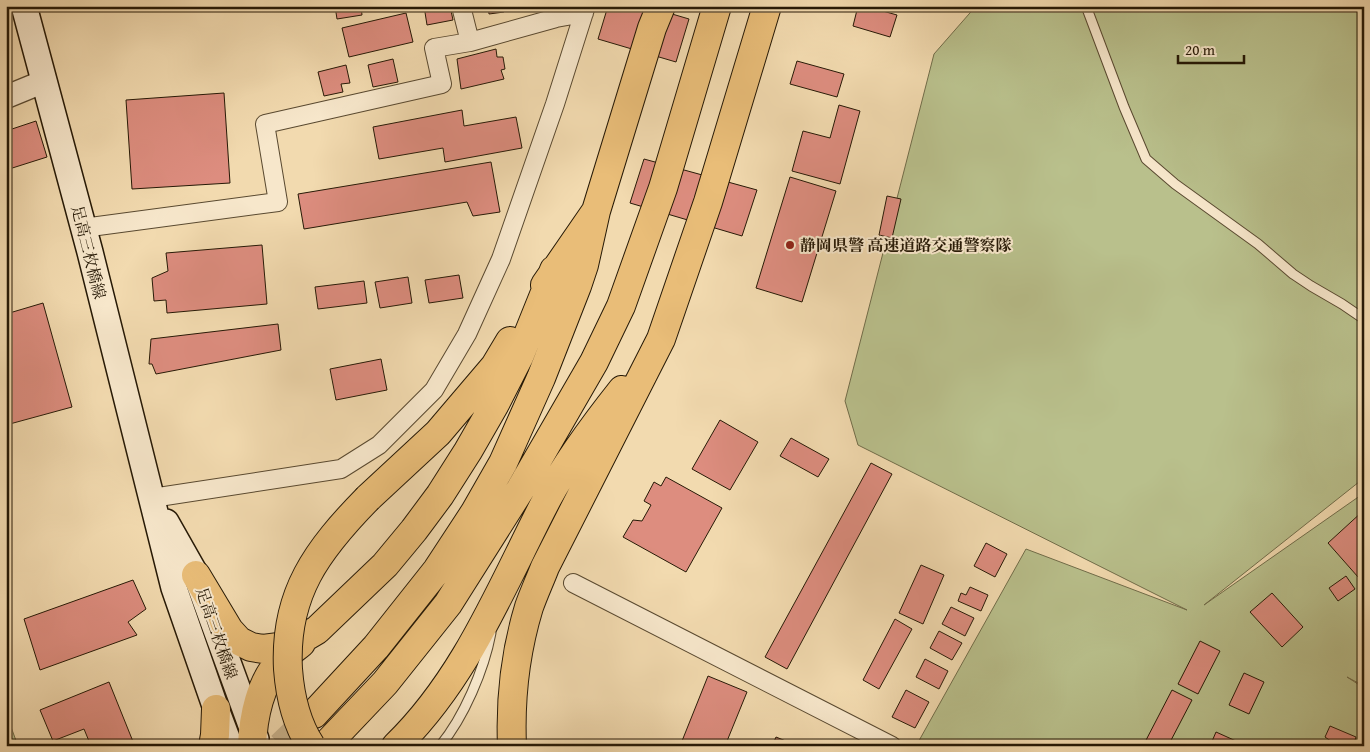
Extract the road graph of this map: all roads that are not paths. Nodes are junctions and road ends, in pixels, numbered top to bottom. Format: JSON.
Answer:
{"nodes":[{"id":1,"x":24,"y":6,"type":"edge"},
{"id":2,"x":461,"y":6,"type":"edge"},
{"id":3,"x":661,"y":6,"type":"edge"},
{"id":4,"x":717,"y":6,"type":"edge"},
{"id":5,"x":767,"y":6,"type":"edge"},
{"id":6,"x":1086,"y":6,"type":"edge"},
{"id":7,"x":585,"y":9,"type":"edge"},
{"id":8,"x":555,"y":12,"type":"edge"},
{"id":9,"x":470,"y":42,"type":"junction"},
{"id":10,"x":45,"y":81,"type":"junction"},
{"id":11,"x":6,"y":97,"type":"edge"},
{"id":12,"x":596,"y":211,"type":"junction"},
{"id":13,"x":83,"y":228,"type":"junction"},
{"id":14,"x":554,"y":270,"type":"junction"},
{"id":15,"x":1364,"y":319,"type":"edge"},
{"id":16,"x":661,"y":339,"type":"junction"},
{"id":17,"x":152,"y":498,"type":"junction"},
{"id":18,"x":196,"y":575,"type":"junction"},
{"id":19,"x":573,"y":583,"type":"dead end"},
{"id":20,"x":500,"y":593,"type":"junction"},
{"id":21,"x":317,"y":630,"type":"junction"},
{"id":22,"x":216,"y":709,"type":"joint"},
{"id":23,"x":314,"y":714,"type":"tunnel mouth"},
{"id":24,"x":238,"y":743,"type":"edge"},
{"id":25,"x":319,"y":745,"type":"edge"},
{"id":26,"x":396,"y":746,"type":"edge"},
{"id":27,"x":440,"y":746,"type":"edge"},
{"id":28,"x":512,"y":746,"type":"edge"},
{"id":29,"x":892,"y":746,"type":"edge"}],
"edges":[{"from":1,"to":10,"type":"main road","name":"足高三枚橋線"},
{"from":2,"to":9,"type":"street"},
{"from":3,"to":12,"type":"highway"},
{"from":4,"to":25,"type":"highway"},
{"from":5,"to":16,"type":"highway"},
{"from":6,"to":15,"type":"lane"},
{"from":7,"to":8,"type":"street"},
{"from":7,"to":17,"type":"street"},
{"from":8,"to":9,"type":"street"},
{"from":9,"to":13,"type":"street"},
{"from":10,"to":11,"type":"street"},
{"from":10,"to":13,"type":"main road","name":"足高三枚橋線"},
{"from":12,"to":14,"type":"highway"},
{"from":12,"to":23,"type":"highway"},
{"from":13,"to":17,"type":"main road","name":"足高三枚橋線"},
{"from":14,"to":21,"type":"highway"},
{"from":14,"to":25,"type":"highway","bridge":true},
{"from":16,"to":20,"type":"highway"},
{"from":16,"to":28,"type":"highway"},
{"from":17,"to":18,"type":"main road","name":"足高三枚橋線"},
{"from":17,"to":22,"type":"main road","name":"足高三枚橋線"},
{"from":18,"to":21,"type":"highway"},
{"from":18,"to":24,"type":"main road","name":"足高三枚橋線"},
{"from":19,"to":29,"type":"street"},
{"from":20,"to":26,"type":"highway"},
{"from":20,"to":27,"type":"lane"},
{"from":21,"to":24,"type":"highway"},
{"from":22,"to":24,"type":"highway"}]}
